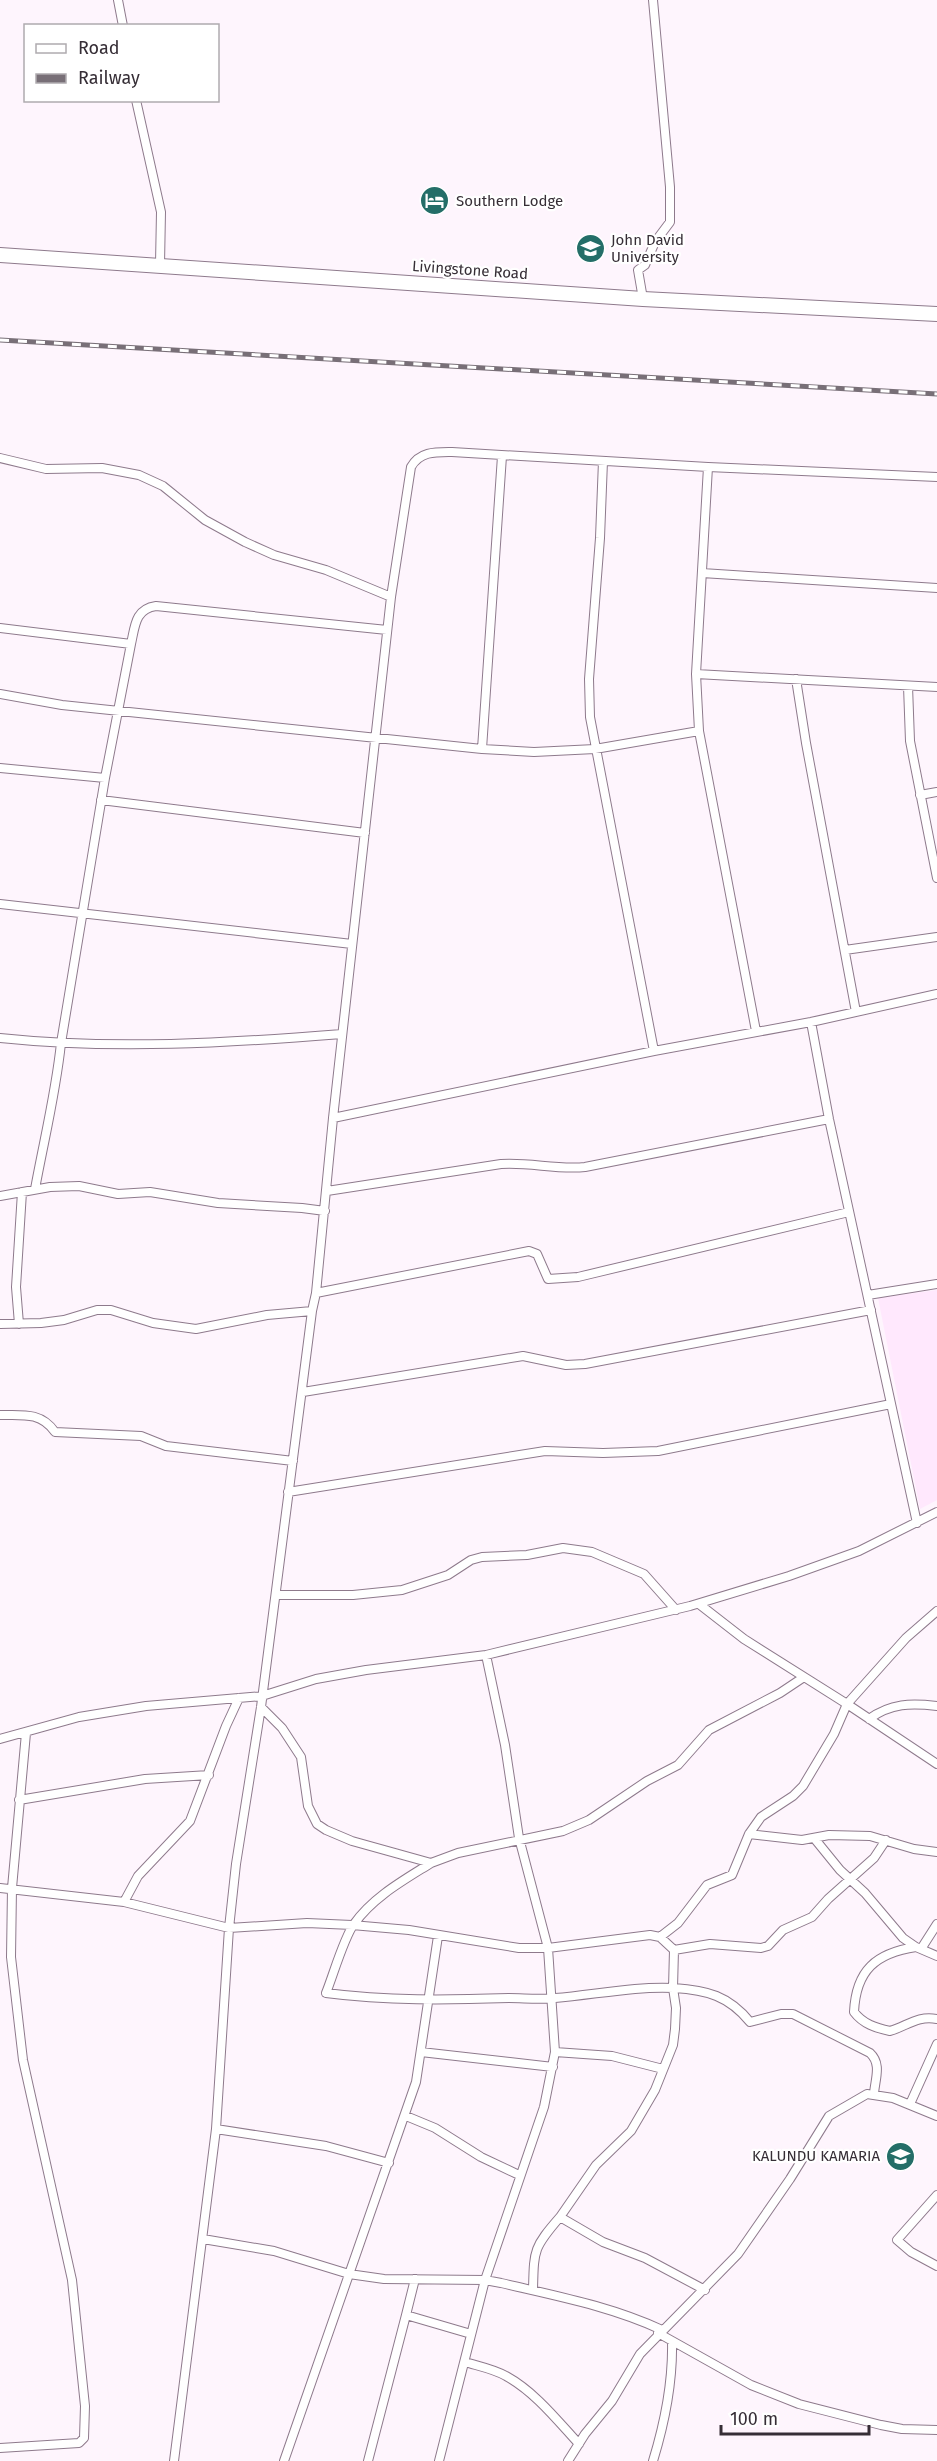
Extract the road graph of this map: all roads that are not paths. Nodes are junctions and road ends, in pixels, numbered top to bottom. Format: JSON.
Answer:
{"nodes":[{"id":1,"x":118,"y":0,"type":"edge"},
{"id":2,"x":653,"y":0,"type":"edge"},
{"id":3,"x":123,"y":24,"type":"edge"},
{"id":4,"x":136,"y":102,"type":"edge"},
{"id":5,"x":0,"y":255,"type":"edge"},
{"id":6,"x":160,"y":264,"type":"junction"},
{"id":7,"x":643,"y":298,"type":"junction"},
{"id":8,"x":937,"y":314,"type":"edge"},
{"id":9,"x":502,"y":456,"type":"junction"},
{"id":10,"x":0,"y":458,"type":"edge"},
{"id":11,"x":603,"y":461,"type":"junction"},
{"id":12,"x":708,"y":467,"type":"junction"},
{"id":13,"x":937,"y":477,"type":"edge"},
{"id":14,"x":702,"y":573,"type":"junction"},
{"id":15,"x":937,"y":588,"type":"edge"},
{"id":16,"x":391,"y":597,"type":"junction"},
{"id":17,"x":0,"y":628,"type":"edge"},
{"id":18,"x":387,"y":630,"type":"junction"},
{"id":19,"x":131,"y":644,"type":"junction"},
{"id":20,"x":696,"y":674,"type":"junction"},
{"id":21,"x":796,"y":679,"type":"junction"},
{"id":22,"x":908,"y":686,"type":"junction"},
{"id":23,"x":937,"y":687,"type":"edge"},
{"id":24,"x":0,"y":694,"type":"edge"},
{"id":25,"x":120,"y":712,"type":"junction"},
{"id":26,"x":699,"y":731,"type":"junction"},
{"id":27,"x":375,"y":738,"type":"junction"},
{"id":28,"x":482,"y":749,"type":"junction"},
{"id":29,"x":595,"y":749,"type":"junction"},
{"id":30,"x":0,"y":768,"type":"edge"},
{"id":31,"x":105,"y":778,"type":"junction"},
{"id":32,"x":937,"y":792,"type":"edge"},
{"id":33,"x":920,"y":795,"type":"junction"},
{"id":34,"x":101,"y":800,"type":"junction"},
{"id":35,"x":365,"y":833,"type":"junction"},
{"id":36,"x":937,"y":878,"type":"edge"},
{"id":37,"x":0,"y":904,"type":"edge"},
{"id":38,"x":84,"y":914,"type":"junction"},
{"id":39,"x":937,"y":937,"type":"edge"},
{"id":40,"x":352,"y":944,"type":"junction"},
{"id":41,"x":845,"y":950,"type":"junction"},
{"id":42,"x":937,"y":994,"type":"edge"},
{"id":43,"x":856,"y":1012,"type":"junction"},
{"id":44,"x":811,"y":1022,"type":"junction"},
{"id":45,"x":756,"y":1031,"type":"junction"},
{"id":46,"x":342,"y":1034,"type":"junction"},
{"id":47,"x":0,"y":1038,"type":"edge"},
{"id":48,"x":61,"y":1043,"type":"junction"},
{"id":49,"x":654,"y":1051,"type":"junction"},
{"id":50,"x":333,"y":1118,"type":"junction"},
{"id":51,"x":829,"y":1119,"type":"junction"},
{"id":52,"x":35,"y":1189,"type":"junction"},
{"id":53,"x":327,"y":1191,"type":"junction"},
{"id":54,"x":22,"y":1192,"type":"junction"},
{"id":55,"x":0,"y":1196,"type":"edge"},
{"id":56,"x":325,"y":1211,"type":"junction"},
{"id":57,"x":849,"y":1212,"type":"junction"},
{"id":58,"x":937,"y":1284,"type":"edge"},
{"id":59,"x":316,"y":1293,"type":"junction"},
{"id":60,"x":868,"y":1296,"type":"junction"},
{"id":61,"x":871,"y":1310,"type":"junction"},
{"id":62,"x":312,"y":1311,"type":"junction"},
{"id":63,"x":0,"y":1324,"type":"edge"},
{"id":64,"x":19,"y":1324,"type":"junction"},
{"id":65,"x":303,"y":1392,"type":"junction"},
{"id":66,"x":891,"y":1404,"type":"junction"},
{"id":67,"x":0,"y":1415,"type":"edge"},
{"id":68,"x":293,"y":1461,"type":"junction"},
{"id":69,"x":288,"y":1492,"type":"junction"},
{"id":70,"x":937,"y":1512,"type":"edge"},
{"id":71,"x":916,"y":1523,"type":"junction"},
{"id":72,"x":276,"y":1595,"type":"junction"},
{"id":73,"x":699,"y":1604,"type":"junction"},
{"id":74,"x":676,"y":1610,"type":"junction"},
{"id":75,"x":937,"y":1611,"type":"edge"},
{"id":76,"x":486,"y":1655,"type":"junction"},
{"id":77,"x":804,"y":1677,"type":"junction"},
{"id":78,"x":262,"y":1696,"type":"junction"},
{"id":79,"x":239,"y":1698,"type":"junction"},
{"id":80,"x":848,"y":1704,"type":"junction"},
{"id":81,"x":937,"y":1706,"type":"edge"},
{"id":82,"x":261,"y":1707,"type":"junction"},
{"id":83,"x":869,"y":1719,"type":"junction"},
{"id":84,"x":26,"y":1733,"type":"junction"},
{"id":85,"x":0,"y":1739,"type":"edge"},
{"id":86,"x":937,"y":1764,"type":"edge"},
{"id":87,"x":209,"y":1775,"type":"junction"},
{"id":88,"x":19,"y":1800,"type":"junction"},
{"id":89,"x":749,"y":1834,"type":"junction"},
{"id":90,"x":519,"y":1838,"type":"junction"},
{"id":91,"x":814,"y":1838,"type":"junction"},
{"id":92,"x":886,"y":1840,"type":"junction"},
{"id":93,"x":937,"y":1852,"type":"edge"},
{"id":94,"x":431,"y":1863,"type":"junction"},
{"id":95,"x":850,"y":1879,"type":"junction"},
{"id":96,"x":0,"y":1888,"type":"edge"},
{"id":97,"x":12,"y":1888,"type":"junction"},
{"id":98,"x":124,"y":1902,"type":"junction"},
{"id":99,"x":937,"y":1924,"type":"edge"},
{"id":100,"x":352,"y":1925,"type":"junction"},
{"id":101,"x":229,"y":1928,"type":"junction"},
{"id":102,"x":438,"y":1936,"type":"junction"},
{"id":103,"x":660,"y":1937,"type":"junction"},
{"id":104,"x":548,"y":1948,"type":"junction"},
{"id":105,"x":919,"y":1948,"type":"junction"},
{"id":106,"x":674,"y":1950,"type":"junction"},
{"id":107,"x":937,"y":1956,"type":"edge"},
{"id":108,"x":673,"y":1988,"type":"junction"},
{"id":109,"x":553,"y":1999,"type":"junction"},
{"id":110,"x":427,"y":2001,"type":"junction"},
{"id":111,"x":937,"y":2019,"type":"edge"},
{"id":112,"x":937,"y":2044,"type":"edge"},
{"id":113,"x":421,"y":2052,"type":"junction"},
{"id":114,"x":555,"y":2052,"type":"junction"},
{"id":115,"x":553,"y":2067,"type":"junction"},
{"id":116,"x":663,"y":2069,"type":"junction"},
{"id":117,"x":874,"y":2094,"type":"junction"},
{"id":118,"x":910,"y":2104,"type":"junction"},
{"id":119,"x":406,"y":2116,"type":"junction"},
{"id":120,"x":937,"y":2116,"type":"edge"},
{"id":121,"x":216,"y":2129,"type":"junction"},
{"id":122,"x":389,"y":2163,"type":"junction"},
{"id":123,"x":519,"y":2175,"type":"junction"},
{"id":124,"x":937,"y":2195,"type":"edge"},
{"id":125,"x":560,"y":2217,"type":"junction"},
{"id":126,"x":203,"y":2239,"type":"junction"},
{"id":127,"x":937,"y":2266,"type":"edge"},
{"id":128,"x":349,"y":2274,"type":"junction"},
{"id":129,"x":415,"y":2279,"type":"junction"},
{"id":130,"x":485,"y":2280,"type":"junction"},
{"id":131,"x":532,"y":2290,"type":"junction"},
{"id":132,"x":705,"y":2290,"type":"junction"},
{"id":133,"x":406,"y":2315,"type":"junction"},
{"id":134,"x":660,"y":2332,"type":"junction"},
{"id":135,"x":471,"y":2334,"type":"junction"},
{"id":136,"x":672,"y":2342,"type":"junction"},
{"id":137,"x":465,"y":2362,"type":"junction"},
{"id":138,"x":937,"y":2430,"type":"edge"},
{"id":139,"x":579,"y":2444,"type":"junction"},
{"id":140,"x":0,"y":2448,"type":"edge"},
{"id":141,"x":174,"y":2461,"type":"edge"},
{"id":142,"x":284,"y":2461,"type":"edge"},
{"id":143,"x":368,"y":2461,"type":"edge"},
{"id":144,"x":439,"y":2461,"type":"edge"},
{"id":145,"x":568,"y":2461,"type":"edge"},
{"id":146,"x":653,"y":2461,"type":"edge"}],
"edges":[{"from":1,"to":3,"type":"street"},
{"from":2,"to":7,"type":"street"},
{"from":4,"to":6,"type":"street"},
{"from":5,"to":6,"type":"highway","name":"Livingstone Road"},
{"from":6,"to":7,"type":"highway","name":"Livingstone Road"},
{"from":7,"to":8,"type":"highway","name":"Livingstone Road"},
{"from":9,"to":11,"type":"street"},
{"from":9,"to":16,"type":"street"},
{"from":9,"to":28,"type":"street"},
{"from":10,"to":16,"type":"street"},
{"from":11,"to":12,"type":"street"},
{"from":11,"to":29,"type":"street"},
{"from":12,"to":13,"type":"street"},
{"from":12,"to":14,"type":"street"},
{"from":14,"to":15,"type":"street"},
{"from":14,"to":20,"type":"street"},
{"from":16,"to":18,"type":"street"},
{"from":17,"to":19,"type":"street"},
{"from":18,"to":19,"type":"street"},
{"from":18,"to":27,"type":"street"},
{"from":19,"to":25,"type":"street"},
{"from":20,"to":21,"type":"street"},
{"from":20,"to":26,"type":"street"},
{"from":21,"to":22,"type":"street"},
{"from":21,"to":41,"type":"street"},
{"from":22,"to":23,"type":"street"},
{"from":22,"to":33,"type":"street"},
{"from":24,"to":25,"type":"street"},
{"from":25,"to":27,"type":"street"},
{"from":25,"to":31,"type":"street"},
{"from":26,"to":29,"type":"street"},
{"from":26,"to":45,"type":"street"},
{"from":27,"to":28,"type":"street"},
{"from":27,"to":35,"type":"street"},
{"from":28,"to":29,"type":"street"},
{"from":29,"to":49,"type":"street"},
{"from":30,"to":31,"type":"street"},
{"from":31,"to":34,"type":"street"},
{"from":32,"to":33,"type":"street"},
{"from":33,"to":36,"type":"street"},
{"from":34,"to":35,"type":"street"},
{"from":34,"to":38,"type":"street"},
{"from":35,"to":40,"type":"street"},
{"from":37,"to":38,"type":"street"},
{"from":38,"to":40,"type":"street"},
{"from":38,"to":48,"type":"street"},
{"from":39,"to":41,"type":"street"},
{"from":40,"to":46,"type":"street"},
{"from":41,"to":43,"type":"street"},
{"from":42,"to":43,"type":"street"},
{"from":43,"to":44,"type":"street"},
{"from":44,"to":45,"type":"street"},
{"from":44,"to":51,"type":"street"},
{"from":45,"to":49,"type":"street"},
{"from":46,"to":48,"type":"street"},
{"from":46,"to":50,"type":"street"},
{"from":47,"to":48,"type":"street"},
{"from":48,"to":52,"type":"street"},
{"from":49,"to":50,"type":"street"},
{"from":50,"to":53,"type":"street"},
{"from":51,"to":53,"type":"street"},
{"from":51,"to":57,"type":"street"},
{"from":52,"to":54,"type":"street"},
{"from":52,"to":56,"type":"street"},
{"from":53,"to":56,"type":"street"},
{"from":54,"to":55,"type":"street"},
{"from":54,"to":64,"type":"street"},
{"from":56,"to":59,"type":"street"},
{"from":57,"to":59,"type":"street"},
{"from":57,"to":60,"type":"street"},
{"from":58,"to":60,"type":"street"},
{"from":59,"to":62,"type":"street"},
{"from":60,"to":61,"type":"street"},
{"from":61,"to":65,"type":"street"},
{"from":61,"to":66,"type":"street"},
{"from":62,"to":64,"type":"street"},
{"from":62,"to":65,"type":"street"},
{"from":63,"to":64,"type":"street"},
{"from":65,"to":68,"type":"street"},
{"from":66,"to":69,"type":"street"},
{"from":66,"to":71,"type":"street"},
{"from":67,"to":68,"type":"street"},
{"from":68,"to":69,"type":"street"},
{"from":69,"to":72,"type":"street"},
{"from":70,"to":71,"type":"street"},
{"from":71,"to":73,"type":"street"},
{"from":72,"to":74,"type":"street"},
{"from":72,"to":78,"type":"street"},
{"from":73,"to":74,"type":"street"},
{"from":73,"to":77,"type":"street"},
{"from":74,"to":76,"type":"street"},
{"from":75,"to":80,"type":"street"},
{"from":76,"to":78,"type":"street"},
{"from":76,"to":90,"type":"street"},
{"from":77,"to":80,"type":"street"},
{"from":77,"to":90,"type":"street"},
{"from":78,"to":79,"type":"street"},
{"from":78,"to":82,"type":"street"},
{"from":79,"to":84,"type":"street"},
{"from":79,"to":87,"type":"street"},
{"from":80,"to":83,"type":"street"},
{"from":80,"to":89,"type":"street"},
{"from":81,"to":83,"type":"street"},
{"from":82,"to":94,"type":"street"},
{"from":82,"to":101,"type":"street"},
{"from":83,"to":86,"type":"street"},
{"from":84,"to":85,"type":"street"},
{"from":84,"to":88,"type":"street"},
{"from":87,"to":88,"type":"street"},
{"from":87,"to":98,"type":"street"},
{"from":88,"to":97,"type":"street"},
{"from":89,"to":91,"type":"street"},
{"from":89,"to":103,"type":"street"},
{"from":90,"to":94,"type":"street"},
{"from":90,"to":104,"type":"street"},
{"from":91,"to":92,"type":"street"},
{"from":91,"to":95,"type":"street"},
{"from":92,"to":93,"type":"street"},
{"from":92,"to":95,"type":"street"},
{"from":94,"to":100,"type":"street"},
{"from":95,"to":105,"type":"street"},
{"from":95,"to":106,"type":"street"},
{"from":96,"to":97,"type":"street"},
{"from":97,"to":98,"type":"street"},
{"from":97,"to":140,"type":"street"},
{"from":98,"to":101,"type":"street"},
{"from":99,"to":105,"type":"street"},
{"from":100,"to":101,"type":"street"},
{"from":100,"to":102,"type":"street"},
{"from":100,"to":110,"type":"street"},
{"from":101,"to":121,"type":"street"},
{"from":102,"to":104,"type":"street"},
{"from":102,"to":110,"type":"street"},
{"from":103,"to":104,"type":"street"},
{"from":103,"to":106,"type":"street"},
{"from":104,"to":109,"type":"street"},
{"from":105,"to":107,"type":"street"},
{"from":105,"to":111,"type":"street"},
{"from":106,"to":108,"type":"street"},
{"from":108,"to":109,"type":"street"},
{"from":108,"to":116,"type":"street"},
{"from":108,"to":117,"type":"street"},
{"from":109,"to":110,"type":"street"},
{"from":109,"to":114,"type":"street"},
{"from":110,"to":113,"type":"street"},
{"from":112,"to":118,"type":"street"},
{"from":113,"to":115,"type":"street"},
{"from":113,"to":119,"type":"street"},
{"from":114,"to":115,"type":"street"},
{"from":114,"to":116,"type":"street"},
{"from":115,"to":123,"type":"street"},
{"from":116,"to":125,"type":"street"},
{"from":117,"to":118,"type":"street"},
{"from":117,"to":132,"type":"street"},
{"from":118,"to":120,"type":"street"},
{"from":119,"to":122,"type":"street"},
{"from":119,"to":123,"type":"street"},
{"from":121,"to":122,"type":"street"},
{"from":121,"to":126,"type":"street"},
{"from":122,"to":128,"type":"street"},
{"from":123,"to":130,"type":"street"},
{"from":124,"to":127,"type":"street"},
{"from":125,"to":131,"type":"street"},
{"from":125,"to":132,"type":"street"},
{"from":126,"to":128,"type":"street"},
{"from":126,"to":141,"type":"street"},
{"from":128,"to":129,"type":"street"},
{"from":128,"to":142,"type":"street"},
{"from":129,"to":130,"type":"street"},
{"from":129,"to":133,"type":"street"},
{"from":130,"to":131,"type":"street"},
{"from":130,"to":135,"type":"street"},
{"from":131,"to":134,"type":"street"},
{"from":132,"to":134,"type":"street"},
{"from":133,"to":135,"type":"street"},
{"from":133,"to":143,"type":"street"},
{"from":134,"to":136,"type":"street"},
{"from":134,"to":139,"type":"street"},
{"from":135,"to":137,"type":"street"},
{"from":136,"to":138,"type":"street"},
{"from":136,"to":146,"type":"street"},
{"from":137,"to":139,"type":"street"},
{"from":137,"to":144,"type":"street"},
{"from":139,"to":145,"type":"street"}]}
